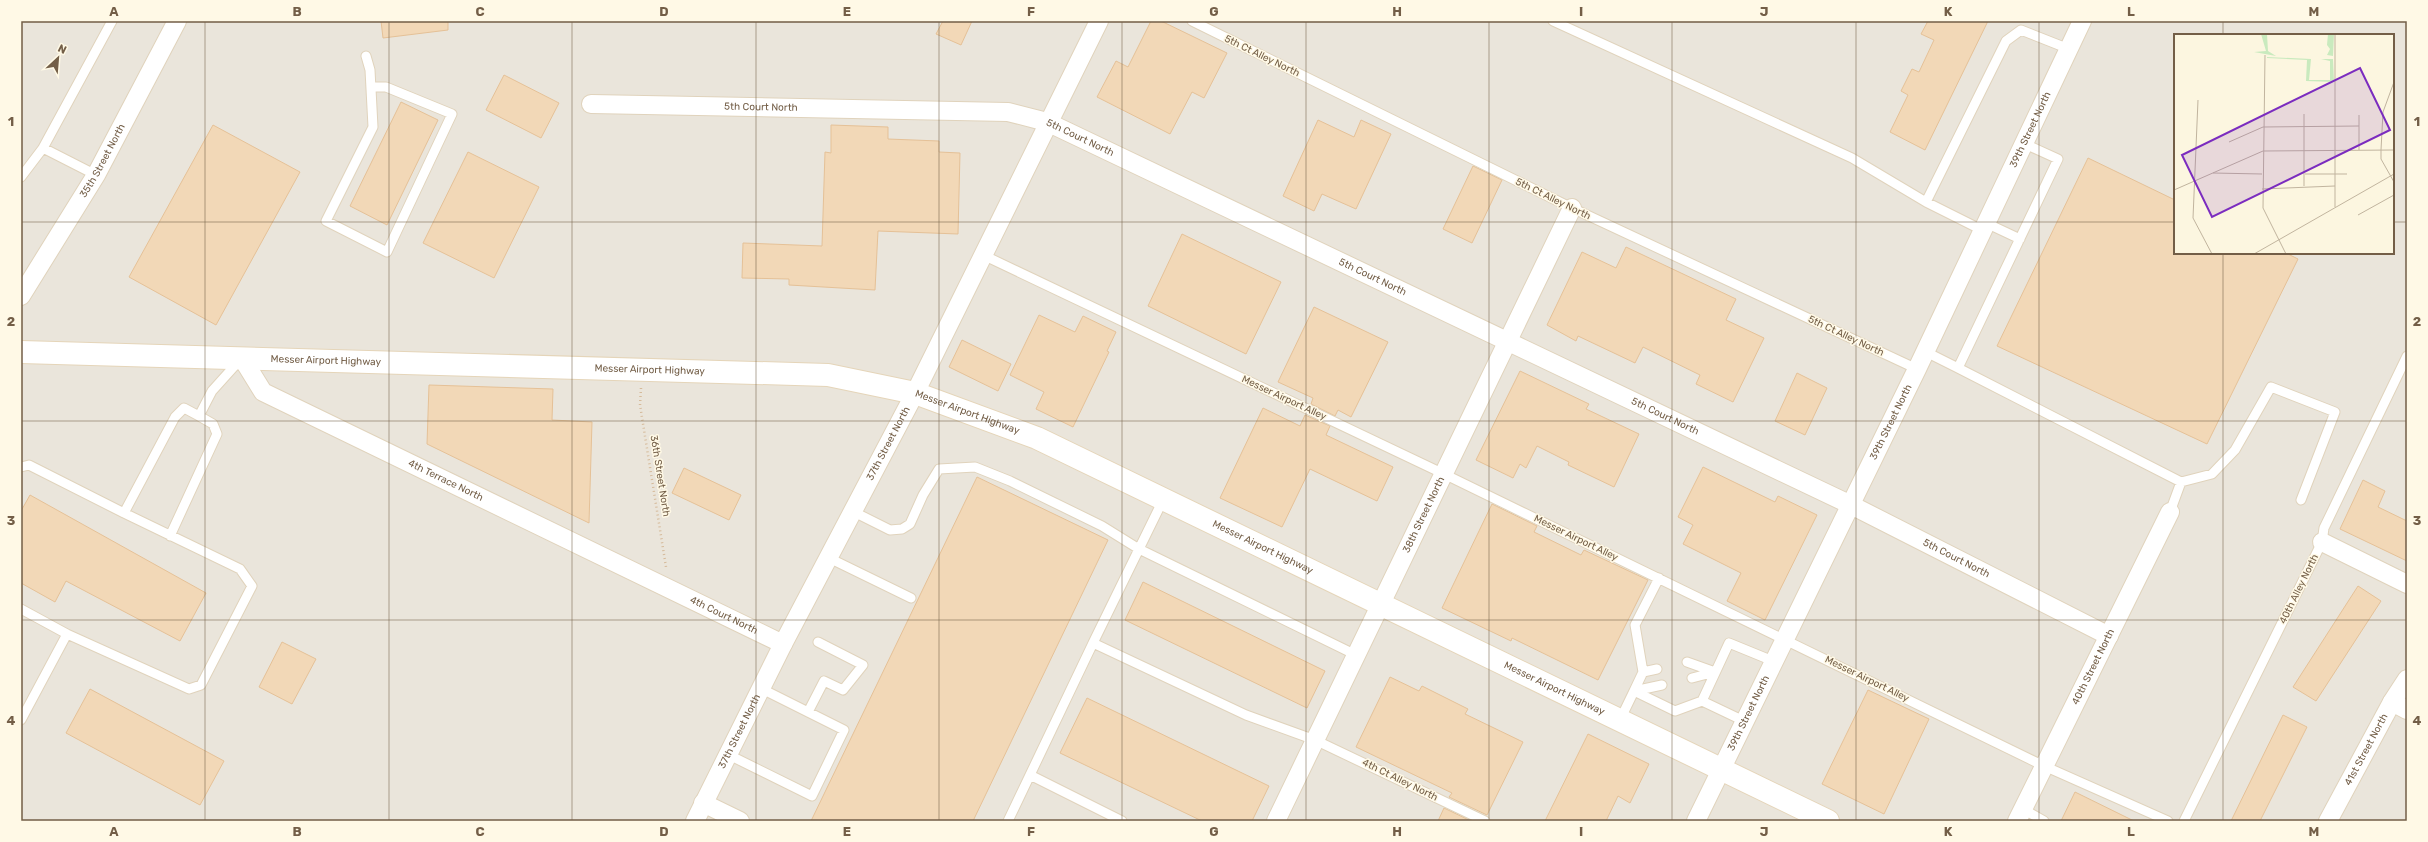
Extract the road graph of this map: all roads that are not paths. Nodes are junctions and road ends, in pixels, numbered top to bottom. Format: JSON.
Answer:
{"nodes":[{"id":1,"x":112,"y":21,"type":"edge"},
{"id":2,"x":177,"y":21,"type":"edge"},
{"id":3,"x":1098,"y":21,"type":"edge"},
{"id":4,"x":1192,"y":21,"type":"edge"},
{"id":5,"x":1553,"y":21,"type":"edge"},
{"id":6,"x":2082,"y":21,"type":"edge"},
{"id":7,"x":2069,"y":49,"type":"junction"},
{"id":8,"x":366,"y":56,"type":"dead end"},
{"id":9,"x":371,"y":87,"type":"junction"},
{"id":10,"x":591,"y":104,"type":"dead end"},
{"id":11,"x":1047,"y":122,"type":"junction"},
{"id":12,"x":2025,"y":144,"type":"junction"},
{"id":13,"x":43,"y":148,"type":"junction"},
{"id":14,"x":96,"y":175,"type":"junction"},
{"id":15,"x":21,"y":178,"type":"edge"},
{"id":16,"x":1926,"y":202,"type":"junction"},
{"id":17,"x":1572,"y":208,"type":"junction"},
{"id":18,"x":1984,"y":226,"type":"junction"},
{"id":19,"x":2020,"y":239,"type":"junction"},
{"id":20,"x":983,"y":255,"type":"junction"},
{"id":21,"x":21,"y":296,"type":"edge"},
{"id":22,"x":1508,"y":340,"type":"junction"},
{"id":23,"x":21,"y":352,"type":"edge"},
{"id":24,"x":1926,"y":352,"type":"junction"},
{"id":25,"x":2407,"y":356,"type":"edge"},
{"id":26,"x":242,"y":358,"type":"junction"},
{"id":27,"x":1958,"y":368,"type":"junction"},
{"id":28,"x":1917,"y":369,"type":"junction"},
{"id":29,"x":914,"y":393,"type":"junction"},
{"id":30,"x":199,"y":416,"type":"junction"},
{"id":31,"x":21,"y":467,"type":"edge"},
{"id":32,"x":1444,"y":474,"type":"junction"},
{"id":33,"x":2181,"y":482,"type":"junction"},
{"id":34,"x":1163,"y":500,"type":"junction"},
{"id":35,"x":2301,"y":500,"type":"dead end"},
{"id":36,"x":1851,"y":505,"type":"junction"},
{"id":37,"x":854,"y":512,"type":"junction"},
{"id":38,"x":2170,"y":512,"type":"joint"},
{"id":39,"x":124,"y":513,"type":"junction"},
{"id":40,"x":170,"y":536,"type":"junction"},
{"id":41,"x":2322,"y":542,"type":"junction"},
{"id":42,"x":1139,"y":549,"type":"junction"},
{"id":43,"x":829,"y":558,"type":"junction"},
{"id":44,"x":1659,"y":578,"type":"junction"},
{"id":45,"x":2407,"y":584,"type":"edge"},
{"id":46,"x":665,"y":586,"type":"joint"},
{"id":47,"x":911,"y":598,"type":"dead end"},
{"id":48,"x":1380,"y":605,"type":"junction"},
{"id":49,"x":21,"y":609,"type":"edge"},
{"id":50,"x":67,"y":634,"type":"junction"},
{"id":51,"x":2108,"y":636,"type":"junction"},
{"id":52,"x":1784,"y":638,"type":"junction"},
{"id":53,"x":818,"y":642,"type":"dead end"},
{"id":54,"x":1093,"y":643,"type":"junction"},
{"id":55,"x":783,"y":644,"type":"junction"},
{"id":56,"x":1356,"y":655,"type":"junction"},
{"id":57,"x":1773,"y":661,"type":"junction"},
{"id":58,"x":1687,"y":662,"type":"dead end"},
{"id":59,"x":1657,"y":669,"type":"dead end"},
{"id":60,"x":1643,"y":672,"type":"junction"},
{"id":61,"x":1715,"y":672,"type":"junction"},
{"id":62,"x":1692,"y":678,"type":"dead end"},
{"id":63,"x":2407,"y":679,"type":"edge"},
{"id":64,"x":1662,"y":686,"type":"dead end"},
{"id":65,"x":760,"y":688,"type":"junction"},
{"id":66,"x":1634,"y":691,"type":"junction"},
{"id":67,"x":1702,"y":701,"type":"junction"},
{"id":68,"x":2400,"y":706,"type":"edge"},
{"id":69,"x":808,"y":712,"type":"junction"},
{"id":70,"x":21,"y":720,"type":"edge"},
{"id":71,"x":1620,"y":720,"type":"junction"},
{"id":72,"x":1744,"y":721,"type":"junction"},
{"id":73,"x":1315,"y":740,"type":"junction"},
{"id":74,"x":727,"y":754,"type":"junction"},
{"id":75,"x":2044,"y":766,"type":"junction"},
{"id":76,"x":1721,"y":768,"type":"junction"},
{"id":77,"x":1030,"y":775,"type":"junction"},
{"id":78,"x":703,"y":803,"type":"junction"},
{"id":79,"x":2020,"y":815,"type":"edge"},
{"id":80,"x":695,"y":821,"type":"edge"},
{"id":81,"x":740,"y":821,"type":"edge"},
{"id":82,"x":1008,"y":821,"type":"edge"},
{"id":83,"x":1122,"y":821,"type":"edge"},
{"id":84,"x":1276,"y":821,"type":"edge"},
{"id":85,"x":1485,"y":821,"type":"edge"},
{"id":86,"x":1696,"y":821,"type":"edge"},
{"id":87,"x":1828,"y":821,"type":"edge"},
{"id":88,"x":2044,"y":821,"type":"edge"},
{"id":89,"x":2168,"y":821,"type":"edge"},
{"id":90,"x":2184,"y":821,"type":"edge"},
{"id":91,"x":2328,"y":821,"type":"edge"}],
"edges":[{"from":1,"to":13,"type":"lane"},
{"from":2,"to":14,"type":"street","name":"35th Street North"},
{"from":3,"to":11,"type":"street","name":"37th Street North"},
{"from":4,"to":17,"type":"lane","name":"5th Ct Alley North"},
{"from":5,"to":16,"type":"lane"},
{"from":6,"to":7,"type":"street","name":"39th Street North"},
{"from":7,"to":12,"type":"street","name":"39th Street North"},
{"from":7,"to":16,"type":"lane"},
{"from":8,"to":9,"type":"lane"},
{"from":9,"to":9,"type":"lane"},
{"from":10,"to":11,"type":"street","name":"5th Court North"},
{"from":11,"to":20,"type":"street","name":"37th Street North"},
{"from":11,"to":22,"type":"street","name":"5th Court North"},
{"from":12,"to":18,"type":"street","name":"39th Street North"},
{"from":12,"to":19,"type":"lane"},
{"from":13,"to":14,"type":"lane"},
{"from":13,"to":15,"type":"lane"},
{"from":14,"to":21,"type":"street","name":"35th Street North"},
{"from":16,"to":18,"type":"lane"},
{"from":17,"to":22,"type":"street","name":"38th Street North"},
{"from":17,"to":28,"type":"lane","name":"5th Ct Alley North"},
{"from":18,"to":19,"type":"lane"},
{"from":18,"to":24,"type":"street","name":"39th Street North"},
{"from":19,"to":27,"type":"lane"},
{"from":20,"to":29,"type":"street","name":"37th Street North"},
{"from":20,"to":32,"type":"lane","name":"Messer Airport Alley"},
{"from":22,"to":32,"type":"street","name":"38th Street North"},
{"from":22,"to":36,"type":"street","name":"5th Court North"},
{"from":23,"to":26,"type":"main road","name":"Messer Airport Highway"},
{"from":24,"to":27,"type":"lane"},
{"from":24,"to":28,"type":"street","name":"39th Street North"},
{"from":25,"to":41,"type":"lane","name":"40th Alley North"},
{"from":26,"to":29,"type":"main road","name":"Messer Airport Highway"},
{"from":26,"to":30,"type":"lane"},
{"from":26,"to":46,"type":"street","name":"4th Terrace North"},
{"from":27,"to":33,"type":"lane"},
{"from":28,"to":36,"type":"street","name":"39th Street North"},
{"from":29,"to":34,"type":"main road","name":"Messer Airport Highway"},
{"from":29,"to":37,"type":"street","name":"37th Street North"},
{"from":30,"to":39,"type":"lane"},
{"from":30,"to":40,"type":"lane"},
{"from":31,"to":39,"type":"lane"},
{"from":32,"to":44,"type":"lane","name":"Messer Airport Alley"},
{"from":32,"to":48,"type":"street","name":"38th Street North"},
{"from":33,"to":35,"type":"lane"},
{"from":33,"to":38,"type":"lane"},
{"from":34,"to":42,"type":"lane"},
{"from":34,"to":48,"type":"main road","name":"Messer Airport Highway"},
{"from":36,"to":51,"type":"street","name":"5th Court North"},
{"from":36,"to":52,"type":"street","name":"39th Street North"},
{"from":37,"to":42,"type":"lane"},
{"from":37,"to":43,"type":"street","name":"37th Street North"},
{"from":38,"to":51,"type":"street","name":"40th Street North"},
{"from":39,"to":40,"type":"lane"},
{"from":40,"to":50,"type":"lane"},
{"from":41,"to":45,"type":"street"},
{"from":41,"to":90,"type":"lane","name":"40th Alley North"},
{"from":42,"to":54,"type":"lane"},
{"from":42,"to":56,"type":"lane"},
{"from":43,"to":47,"type":"lane"},
{"from":43,"to":55,"type":"street","name":"37th Street North"},
{"from":44,"to":52,"type":"lane","name":"Messer Airport Alley"},
{"from":44,"to":60,"type":"lane"},
{"from":46,"to":55,"type":"street","name":"4th Court North"},
{"from":48,"to":56,"type":"street","name":"38th Street North"},
{"from":48,"to":71,"type":"main road","name":"Messer Airport Highway"},
{"from":49,"to":50,"type":"lane"},
{"from":50,"to":70,"type":"lane"},
{"from":51,"to":75,"type":"street","name":"40th Street North"},
{"from":52,"to":57,"type":"street","name":"39th Street North"},
{"from":52,"to":75,"type":"lane","name":"Messer Airport Alley"},
{"from":53,"to":69,"type":"lane"},
{"from":54,"to":73,"type":"lane","name":"4th Ct Alley North"},
{"from":54,"to":77,"type":"lane"},
{"from":55,"to":65,"type":"street","name":"37th Street North"},
{"from":56,"to":73,"type":"street","name":"38th Street North"},
{"from":57,"to":61,"type":"lane"},
{"from":57,"to":72,"type":"street","name":"39th Street North"},
{"from":58,"to":61,"type":"lane"},
{"from":59,"to":60,"type":"lane"},
{"from":60,"to":66,"type":"lane"},
{"from":61,"to":62,"type":"lane"},
{"from":61,"to":67,"type":"lane"},
{"from":63,"to":68,"type":"street","name":"41st Street North"},
{"from":64,"to":66,"type":"lane"},
{"from":65,"to":69,"type":"lane"},
{"from":65,"to":74,"type":"street","name":"37th Street North"},
{"from":66,"to":67,"type":"lane"},
{"from":66,"to":71,"type":"lane"},
{"from":67,"to":72,"type":"lane"},
{"from":68,"to":91,"type":"street","name":"41st Street North"},
{"from":69,"to":74,"type":"lane"},
{"from":71,"to":76,"type":"main road","name":"Messer Airport Highway"},
{"from":72,"to":76,"type":"street","name":"39th Street North"},
{"from":73,"to":84,"type":"street","name":"38th Street North"},
{"from":73,"to":85,"type":"lane","name":"4th Ct Alley North"},
{"from":74,"to":78,"type":"street","name":"37th Street North"},
{"from":75,"to":79,"type":"street","name":"40th Street North"},
{"from":75,"to":89,"type":"lane","name":"Messer Airport Alley"},
{"from":76,"to":86,"type":"street","name":"39th Street North"},
{"from":76,"to":87,"type":"main road","name":"Messer Airport Highway"},
{"from":77,"to":82,"type":"lane"},
{"from":77,"to":83,"type":"lane"},
{"from":78,"to":80,"type":"street","name":"37th Street North"},
{"from":78,"to":81,"type":"street"},
{"from":79,"to":88,"type":"lane"}]}
